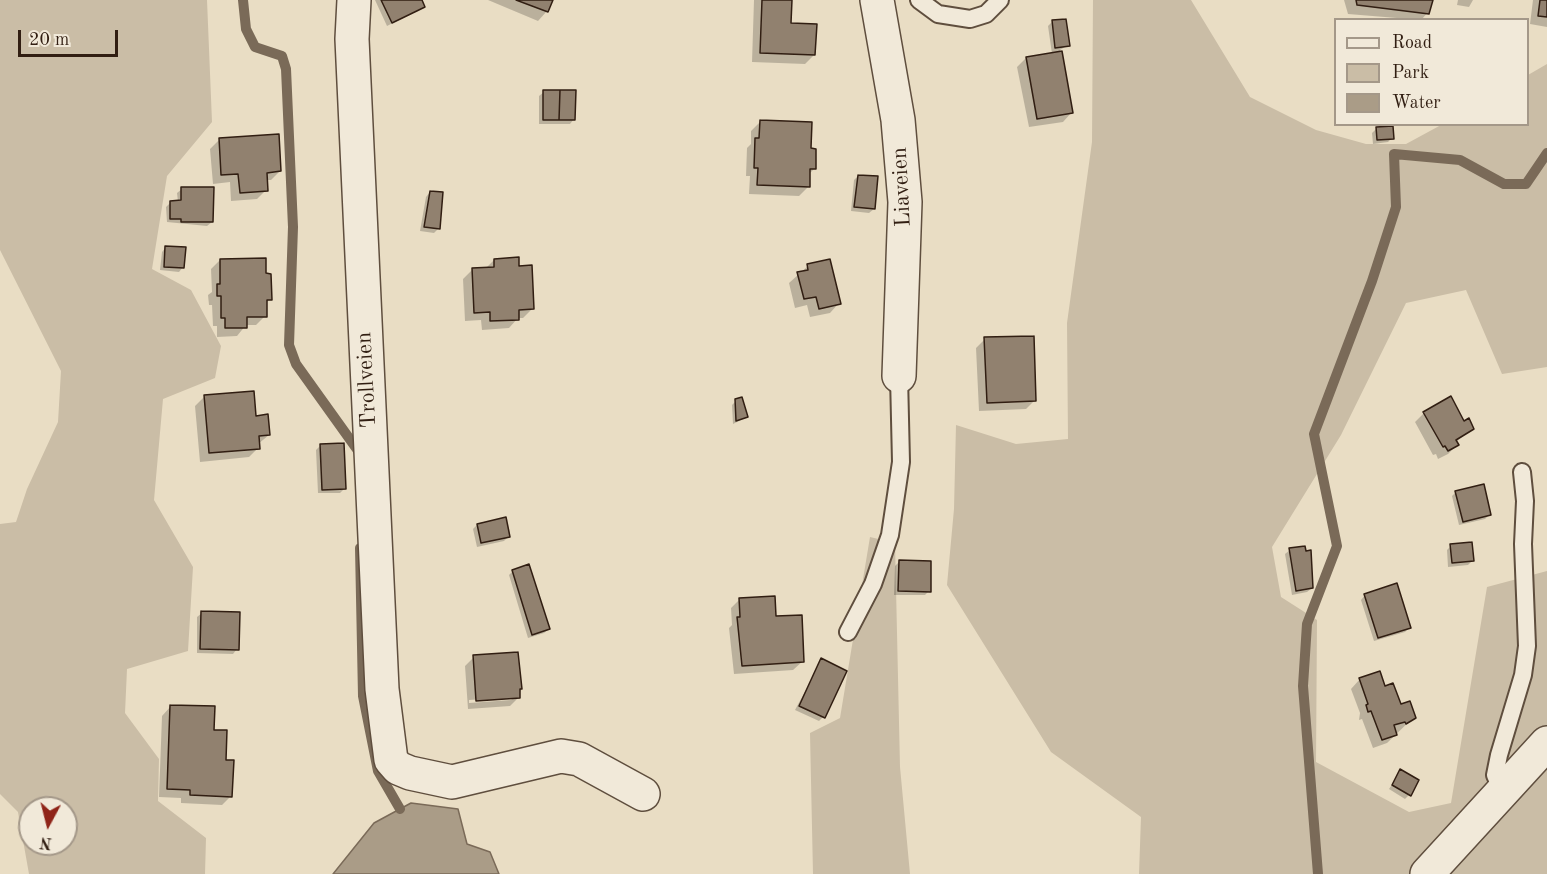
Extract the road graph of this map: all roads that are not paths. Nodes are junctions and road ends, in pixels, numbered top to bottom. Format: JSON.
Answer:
{"nodes":[{"id":1,"x":354,"y":0,"type":"edge"},
{"id":2,"x":877,"y":0,"type":"edge"},
{"id":3,"x":919,"y":0,"type":"edge"},
{"id":4,"x":1000,"y":0,"type":"edge"},
{"id":5,"x":899,"y":376,"type":"joint"},
{"id":6,"x":1522,"y":472,"type":"dead end"},
{"id":7,"x":848,"y":632,"type":"dead end"},
{"id":8,"x":1547,"y":743,"type":"edge"},
{"id":9,"x":1502,"y":791,"type":"junction"},
{"id":10,"x":643,"y":794,"type":"dead end"},
{"id":11,"x":1427,"y":874,"type":"edge"}],
"edges":[{"from":1,"to":10,"type":"street","name":"Trollveien"},
{"from":2,"to":5,"type":"street","name":"Liaveien"},
{"from":3,"to":4,"type":"lane"},
{"from":5,"to":7,"type":"lane"},
{"from":6,"to":9,"type":"lane"},
{"from":8,"to":9,"type":"street"},
{"from":9,"to":11,"type":"street"}]}
